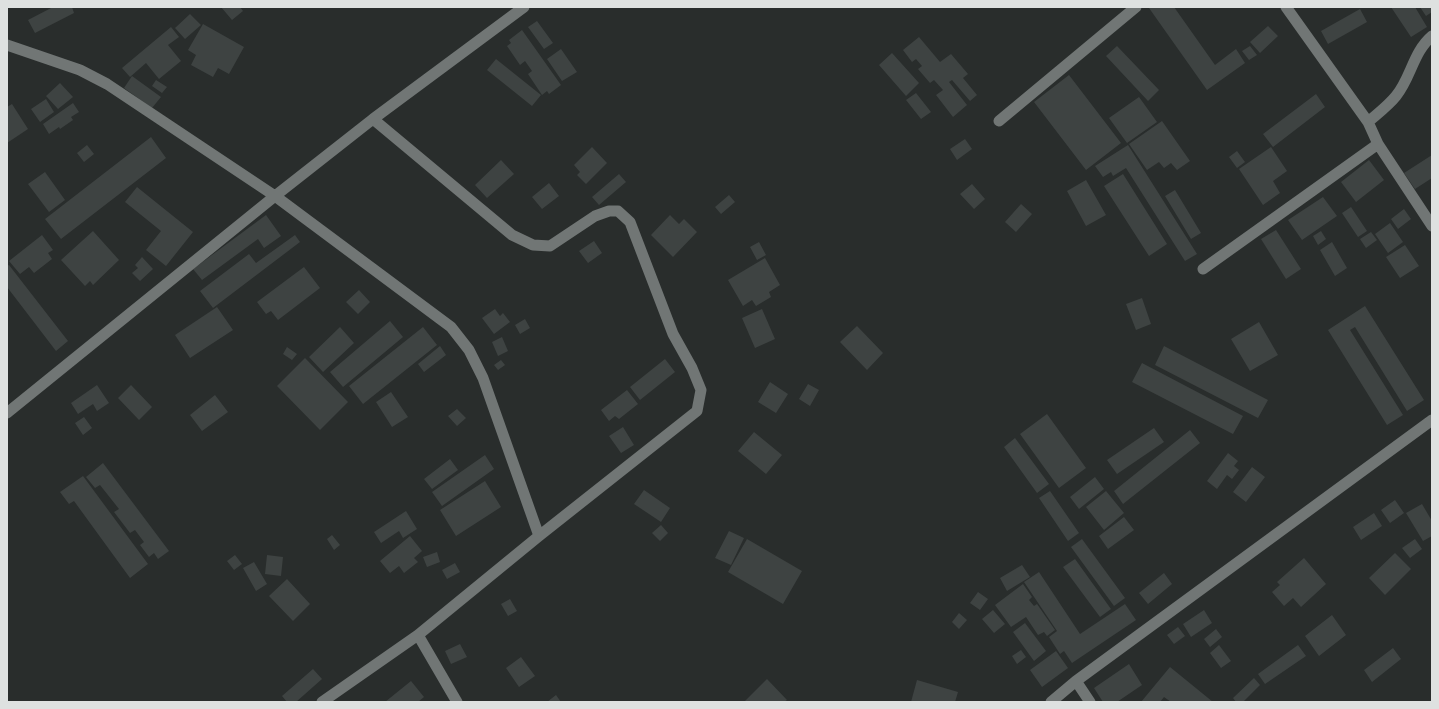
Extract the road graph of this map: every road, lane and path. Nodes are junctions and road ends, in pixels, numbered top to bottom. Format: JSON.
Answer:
{"nodes":[{"id":1,"x":524,"y":7,"type":"edge"},
{"id":2,"x":1136,"y":7,"type":"edge"},
{"id":3,"x":1286,"y":7,"type":"edge"},
{"id":4,"x":1432,"y":36,"type":"edge"},
{"id":5,"x":7,"y":45,"type":"edge"},
{"id":6,"x":373,"y":119,"type":"junction"},
{"id":7,"x":999,"y":121,"type":"dead end"},
{"id":8,"x":1368,"y":122,"type":"junction"},
{"id":9,"x":1378,"y":144,"type":"junction"},
{"id":10,"x":275,"y":196,"type":"junction"},
{"id":11,"x":1432,"y":226,"type":"edge"},
{"id":12,"x":1203,"y":269,"type":"dead end"},
{"id":13,"x":7,"y":413,"type":"edge"},
{"id":14,"x":1432,"y":420,"type":"edge"},
{"id":15,"x":539,"y":536,"type":"junction"},
{"id":16,"x":418,"y":635,"type":"junction"},
{"id":17,"x":1076,"y":681,"type":"junction"},
{"id":18,"x":322,"y":702,"type":"edge"},
{"id":19,"x":457,"y":702,"type":"edge"},
{"id":20,"x":1051,"y":702,"type":"edge"},
{"id":21,"x":1090,"y":702,"type":"edge"}],
"edges":[{"from":1,"to":6,"type":"street"},
{"from":2,"to":7,"type":"street"},
{"from":3,"to":8,"type":"street"},
{"from":4,"to":8,"type":"street"},
{"from":5,"to":10,"type":"street"},
{"from":6,"to":10,"type":"street"},
{"from":6,"to":15,"type":"street"},
{"from":8,"to":9,"type":"street"},
{"from":9,"to":11,"type":"street"},
{"from":9,"to":12,"type":"street"},
{"from":10,"to":13,"type":"street"},
{"from":10,"to":15,"type":"street"},
{"from":14,"to":17,"type":"street"},
{"from":15,"to":16,"type":"street"},
{"from":16,"to":18,"type":"street"},
{"from":16,"to":19,"type":"street"},
{"from":17,"to":20,"type":"street"},
{"from":17,"to":21,"type":"street"}]}
